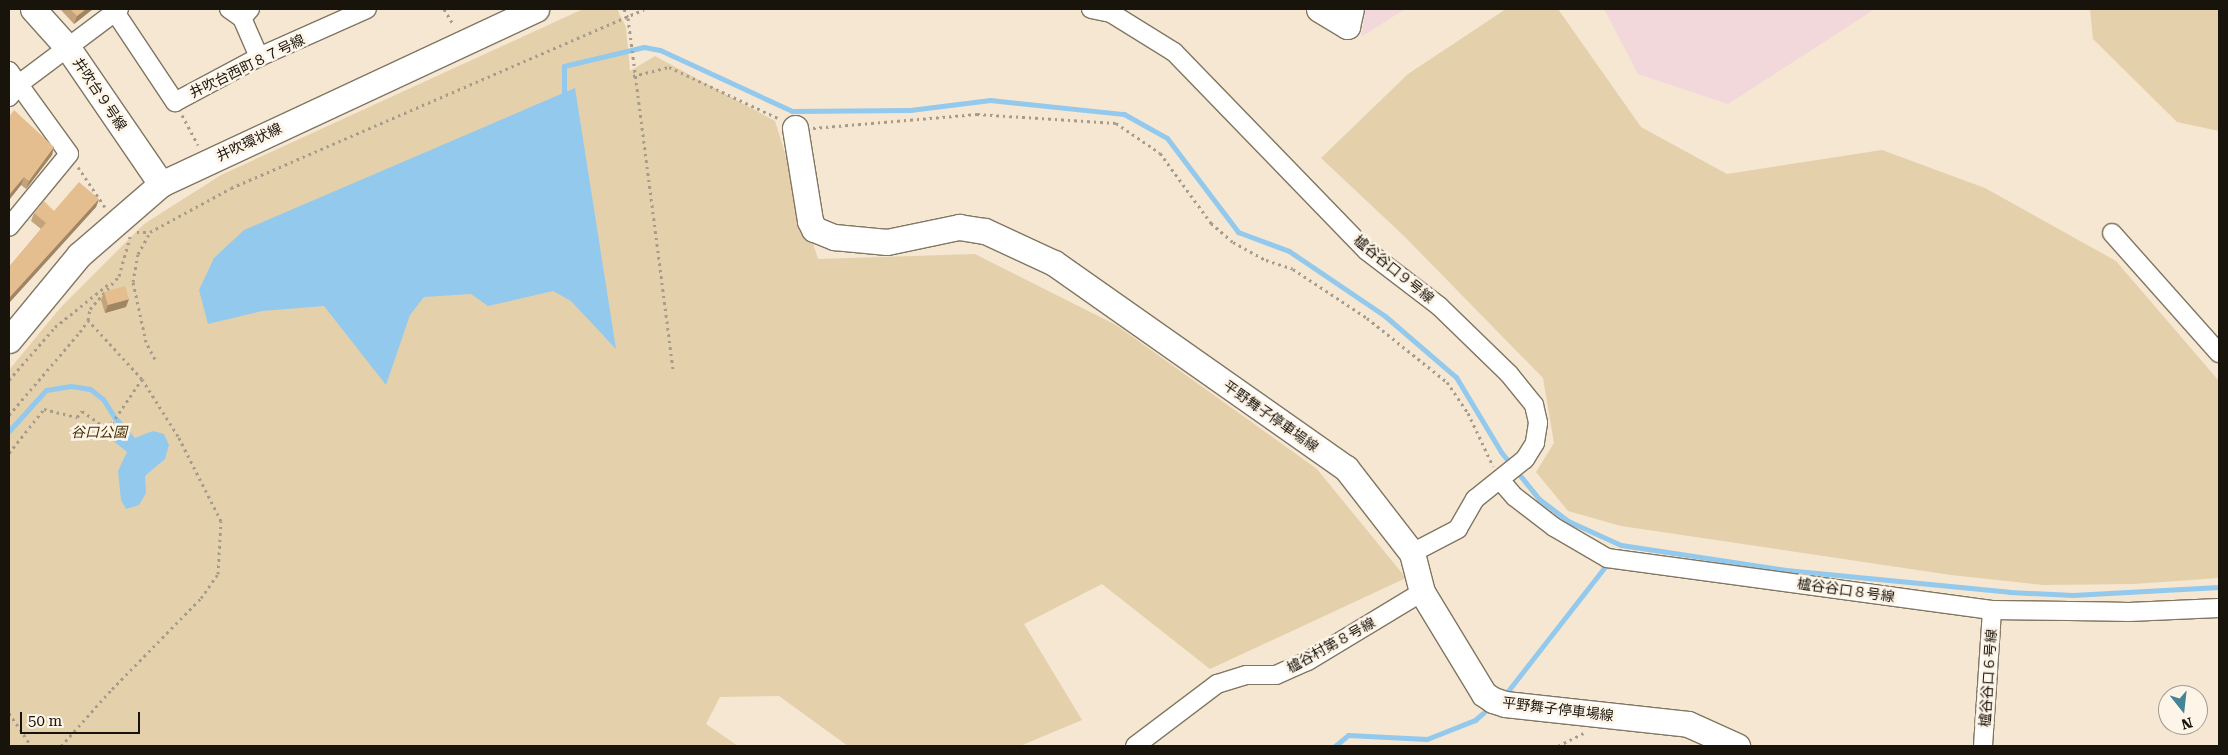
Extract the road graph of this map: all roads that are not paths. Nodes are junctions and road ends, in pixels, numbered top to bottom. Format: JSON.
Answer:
{"nodes":[{"id":1,"x":33,"y":9,"type":"edge"},
{"id":2,"x":367,"y":9,"type":"edge"},
{"id":3,"x":536,"y":9,"type":"edge"},
{"id":4,"x":1091,"y":9,"type":"edge"},
{"id":5,"x":1319,"y":9,"type":"edge"},
{"id":6,"x":1350,"y":9,"type":"edge"},
{"id":7,"x":116,"y":10,"type":"edge"},
{"id":8,"x":240,"y":12,"type":"edge"},
{"id":9,"x":68,"y":48,"type":"junction"},
{"id":10,"x":259,"y":57,"type":"junction"},
{"id":11,"x":12,"y":84,"type":"edge"},
{"id":12,"x":795,"y":128,"type":"road end"},
{"id":13,"x":161,"y":184,"type":"junction"},
{"id":14,"x":9,"y":227,"type":"edge"},
{"id":15,"x":2112,"y":233,"type":"dead end"},
{"id":16,"x":9,"y":340,"type":"edge"},
{"id":17,"x":2219,"y":353,"type":"edge"},
{"id":18,"x":1510,"y":471,"type":"junction"},
{"id":19,"x":1412,"y":553,"type":"junction"},
{"id":20,"x":1422,"y":592,"type":"junction"},
{"id":21,"x":2219,"y":608,"type":"edge"},
{"id":22,"x":1992,"y":610,"type":"junction"},
{"id":23,"x":1135,"y":746,"type":"edge"},
{"id":24,"x":1736,"y":746,"type":"edge"},
{"id":25,"x":1983,"y":746,"type":"edge"}],
"edges":[{"from":1,"to":9,"type":"main road","name":"井吹台９号線"},
{"from":2,"to":10,"type":"street","name":"井吹台西町８７号線"},
{"from":3,"to":13,"type":"main road","name":"井吹環状線"},
{"from":4,"to":18,"type":"street","name":"櫨谷谷口９号線"},
{"from":5,"to":6,"type":"main road"},
{"from":7,"to":9,"type":"street"},
{"from":7,"to":10,"type":"street","name":"井吹台西町８７号線"},
{"from":8,"to":10,"type":"street"},
{"from":9,"to":11,"type":"street"},
{"from":9,"to":13,"type":"main road","name":"井吹台９号線"},
{"from":11,"to":14,"type":"street"},
{"from":12,"to":19,"type":"main road","name":"平野舞子停車場線"},
{"from":13,"to":16,"type":"main road","name":"井吹環状線"},
{"from":15,"to":17,"type":"street"},
{"from":18,"to":19,"type":"street","name":"櫨谷谷口９号線"},
{"from":18,"to":22,"type":"street","name":"櫨谷谷口８号線"},
{"from":19,"to":20,"type":"main road","name":"平野舞子停車場線"},
{"from":20,"to":23,"type":"street","name":"櫨谷村第８号線"},
{"from":20,"to":24,"type":"main road","name":"平野舞子停車場線"},
{"from":21,"to":22,"type":"street","name":"櫨谷谷口８号線"},
{"from":22,"to":25,"type":"street","name":"櫨谷谷口６号線"}]}
